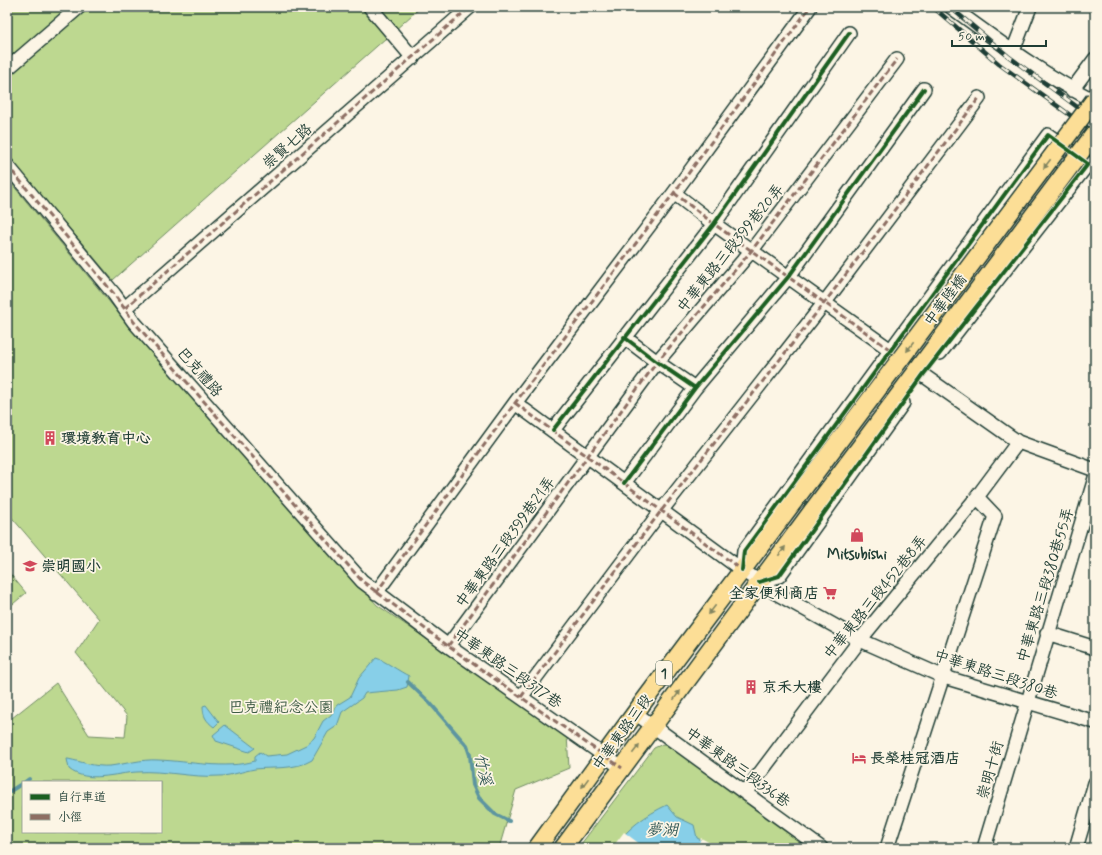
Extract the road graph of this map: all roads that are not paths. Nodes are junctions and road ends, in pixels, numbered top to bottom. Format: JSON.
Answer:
{"nodes":[{"id":1,"x":78,"y":7,"type":"edge"},
{"id":2,"x":370,"y":7,"type":"edge"},
{"id":3,"x":470,"y":7,"type":"edge"},
{"id":4,"x":810,"y":7,"type":"edge"},
{"id":5,"x":952,"y":7,"type":"edge"},
{"id":6,"x":1030,"y":7,"type":"edge"},
{"id":7,"x":849,"y":33,"type":"dead end"},
{"id":8,"x":1013,"y":51,"type":"junction"},
{"id":9,"x":413,"y":58,"type":"junction"},
{"id":10,"x":897,"y":59,"type":"dead end"},
{"id":11,"x":1095,"y":59,"type":"edge"},
{"id":12,"x":7,"y":69,"type":"edge"},
{"id":13,"x":924,"y":89,"type":"dead end"},
{"id":14,"x":1072,"y":90,"type":"junction"},
{"id":15,"x":980,"y":98,"type":"dead end"},
{"id":16,"x":1095,"y":100,"type":"edge"},
{"id":17,"x":1095,"y":133,"type":"edge"},
{"id":18,"x":7,"y":165,"type":"edge"},
{"id":19,"x":674,"y":193,"type":"junction"},
{"id":20,"x":714,"y":224,"type":"junction"},
{"id":21,"x":752,"y":250,"type":"junction"},
{"id":22,"x":789,"y":276,"type":"junction"},
{"id":23,"x":825,"y":302,"type":"junction"},
{"id":24,"x":125,"y":308,"type":"junction"},
{"id":25,"x":624,"y":337,"type":"junction"},
{"id":26,"x":892,"y":351,"type":"junction"},
{"id":27,"x":657,"y":362,"type":"junction"},
{"id":28,"x":923,"y":375,"type":"junction"},
{"id":29,"x":695,"y":388,"type":"junction"},
{"id":30,"x":515,"y":403,"type":"junction"},
{"id":31,"x":553,"y":430,"type":"junction"},
{"id":32,"x":1018,"y":442,"type":"junction"},
{"id":33,"x":588,"y":456,"type":"junction"},
{"id":34,"x":1095,"y":470,"type":"edge"},
{"id":35,"x":1095,"y":478,"type":"edge"},
{"id":36,"x":624,"y":482,"type":"junction"},
{"id":37,"x":976,"y":498,"type":"junction"},
{"id":38,"x":794,"y":501,"type":"joint"},
{"id":39,"x":812,"y":510,"type":"joint"},
{"id":40,"x":661,"y":511,"type":"junction"},
{"id":41,"x":742,"y":570,"type":"junction"},
{"id":42,"x":759,"y":582,"type":"junction"},
{"id":43,"x":376,"y":593,"type":"junction"},
{"id":44,"x":1047,"y":633,"type":"junction"},
{"id":45,"x":860,"y":640,"type":"junction"},
{"id":46,"x":448,"y":646,"type":"junction"},
{"id":47,"x":1095,"y":648,"type":"edge"},
{"id":48,"x":944,"y":677,"type":"junction"},
{"id":49,"x":521,"y":697,"type":"junction"},
{"id":50,"x":1027,"y":702,"type":"junction"},
{"id":51,"x":635,"y":713,"type":"junction"},
{"id":52,"x":1095,"y":722,"type":"edge"},
{"id":53,"x":654,"y":726,"type":"junction"},
{"id":54,"x":604,"y":756,"type":"junction"},
{"id":55,"x":622,"y":768,"type":"junction"},
{"id":56,"x":1095,"y":783,"type":"edge"},
{"id":57,"x":745,"y":793,"type":"junction"},
{"id":58,"x":537,"y":848,"type":"edge"},
{"id":59,"x":563,"y":848,"type":"edge"},
{"id":60,"x":821,"y":848,"type":"edge"},
{"id":61,"x":887,"y":848,"type":"edge"},
{"id":62,"x":984,"y":848,"type":"edge"},
{"id":63,"x":1076,"y":848,"type":"edge"}],
"edges":[{"from":1,"to":12,"type":"street"},
{"from":2,"to":9,"type":"street"},
{"from":3,"to":9,"type":"street","name":"崇賢七路"},
{"from":4,"to":19,"type":"street"},
{"from":5,"to":8,"type":"street"},
{"from":6,"to":8,"type":"street"},
{"from":7,"to":20,"type":"street"},
{"from":8,"to":14,"type":"street"},
{"from":9,"to":24,"type":"street","name":"崇賢七路"},
{"from":10,"to":21,"type":"street","name":"中華東路三段399巷20弄"},
{"from":11,"to":14,"type":"street"},
{"from":13,"to":22,"type":"street"},
{"from":14,"to":16,"type":"street"},
{"from":15,"to":23,"type":"street"},
{"from":16,"to":38,"type":"main road","name":"中華陸橋","number":"1","one_way":true,"bridge":true},
{"from":17,"to":39,"type":"main road","name":"中華陸橋","number":"1","bridge":true},
{"from":18,"to":24,"type":"street","name":"巴克禮路"},
{"from":19,"to":20,"type":"street"},
{"from":19,"to":30,"type":"street"},
{"from":20,"to":21,"type":"street"},
{"from":20,"to":25,"type":"street"},
{"from":21,"to":22,"type":"street"},
{"from":21,"to":27,"type":"street","name":"中華東路三段399巷20弄"},
{"from":22,"to":23,"type":"street"},
{"from":22,"to":29,"type":"street"},
{"from":23,"to":26,"type":"street"},
{"from":23,"to":40,"type":"street"},
{"from":24,"to":43,"type":"street","name":"巴克禮路"},
{"from":25,"to":27,"type":"street"},
{"from":25,"to":31,"type":"street"},
{"from":26,"to":28,"type":"street"},
{"from":26,"to":41,"type":"street"},
{"from":27,"to":29,"type":"street"},
{"from":27,"to":33,"type":"street","name":"中華東路三段399巷20弄"},
{"from":28,"to":32,"type":"street"},
{"from":28,"to":42,"type":"street"},
{"from":29,"to":36,"type":"street"},
{"from":30,"to":31,"type":"street","name":"中華東路三段380巷"},
{"from":30,"to":43,"type":"street"},
{"from":31,"to":33,"type":"street","name":"中華東路三段380巷"},
{"from":32,"to":34,"type":"street"},
{"from":32,"to":37,"type":"street","name":"中華東路三段452巷8弄"},
{"from":33,"to":36,"type":"street","name":"中華東路三段380巷"},
{"from":33,"to":46,"type":"street","name":"中華東路三段399巷21弄"},
{"from":35,"to":44,"type":"street","name":"中華東路三段380巷55弄"},
{"from":36,"to":40,"type":"street","name":"中華東路三段380巷"},
{"from":37,"to":45,"type":"street","name":"中華東路三段452巷8弄"},
{"from":37,"to":48,"type":"street"},
{"from":38,"to":41,"type":"main road","name":"中華東路三段","number":"1"},
{"from":42,"to":39,"type":"main road","name":"中華東路三段","number":"1","one_way":true},
{"from":40,"to":41,"type":"street","name":"中華東路三段380巷"},
{"from":40,"to":49,"type":"street"},
{"from":41,"to":42,"type":"street","name":"中華東路三段380巷"},
{"from":41,"to":51,"type":"main road","name":"中華東路三段","number":"1","one_way":true},
{"from":42,"to":45,"type":"street","name":"中華東路三段380巷"},
{"from":53,"to":42,"type":"main road","name":"中華東路三段","number":"1","one_way":true},
{"from":43,"to":46,"type":"street","name":"中華東路三段377巷"},
{"from":44,"to":47,"type":"street"},
{"from":44,"to":50,"type":"street","name":"中華東路三段380巷55弄"},
{"from":45,"to":48,"type":"street","name":"中華東路三段380巷"},
{"from":45,"to":57,"type":"street","name":"中華東路三段452巷8弄"},
{"from":46,"to":49,"type":"street","name":"中華東路三段377巷"},
{"from":48,"to":50,"type":"street","name":"中華東路三段380巷"},
{"from":48,"to":61,"type":"street"},
{"from":49,"to":54,"type":"street","name":"中華東路三段377巷"},
{"from":50,"to":52,"type":"street","name":"中華東路三段380巷"},
{"from":50,"to":62,"type":"street","name":"崇明十街"},
{"from":51,"to":53,"type":"street","name":"中華東路三段336巷"},
{"from":51,"to":54,"type":"main road","name":"中華東路三段","number":"1"},
{"from":55,"to":53,"type":"main road","name":"中華東路三段","number":"1","one_way":true},
{"from":53,"to":57,"type":"street","name":"中華東路三段336巷"},
{"from":54,"to":55,"type":"street","name":"中華東路三段377巷"},
{"from":54,"to":58,"type":"main road","name":"中華東路三段","number":"1","one_way":true},
{"from":55,"to":59,"type":"main road","name":"中華東路三段","number":"1"},
{"from":56,"to":63,"type":"street"},
{"from":57,"to":60,"type":"street","name":"中華東路三段336巷"}]}
